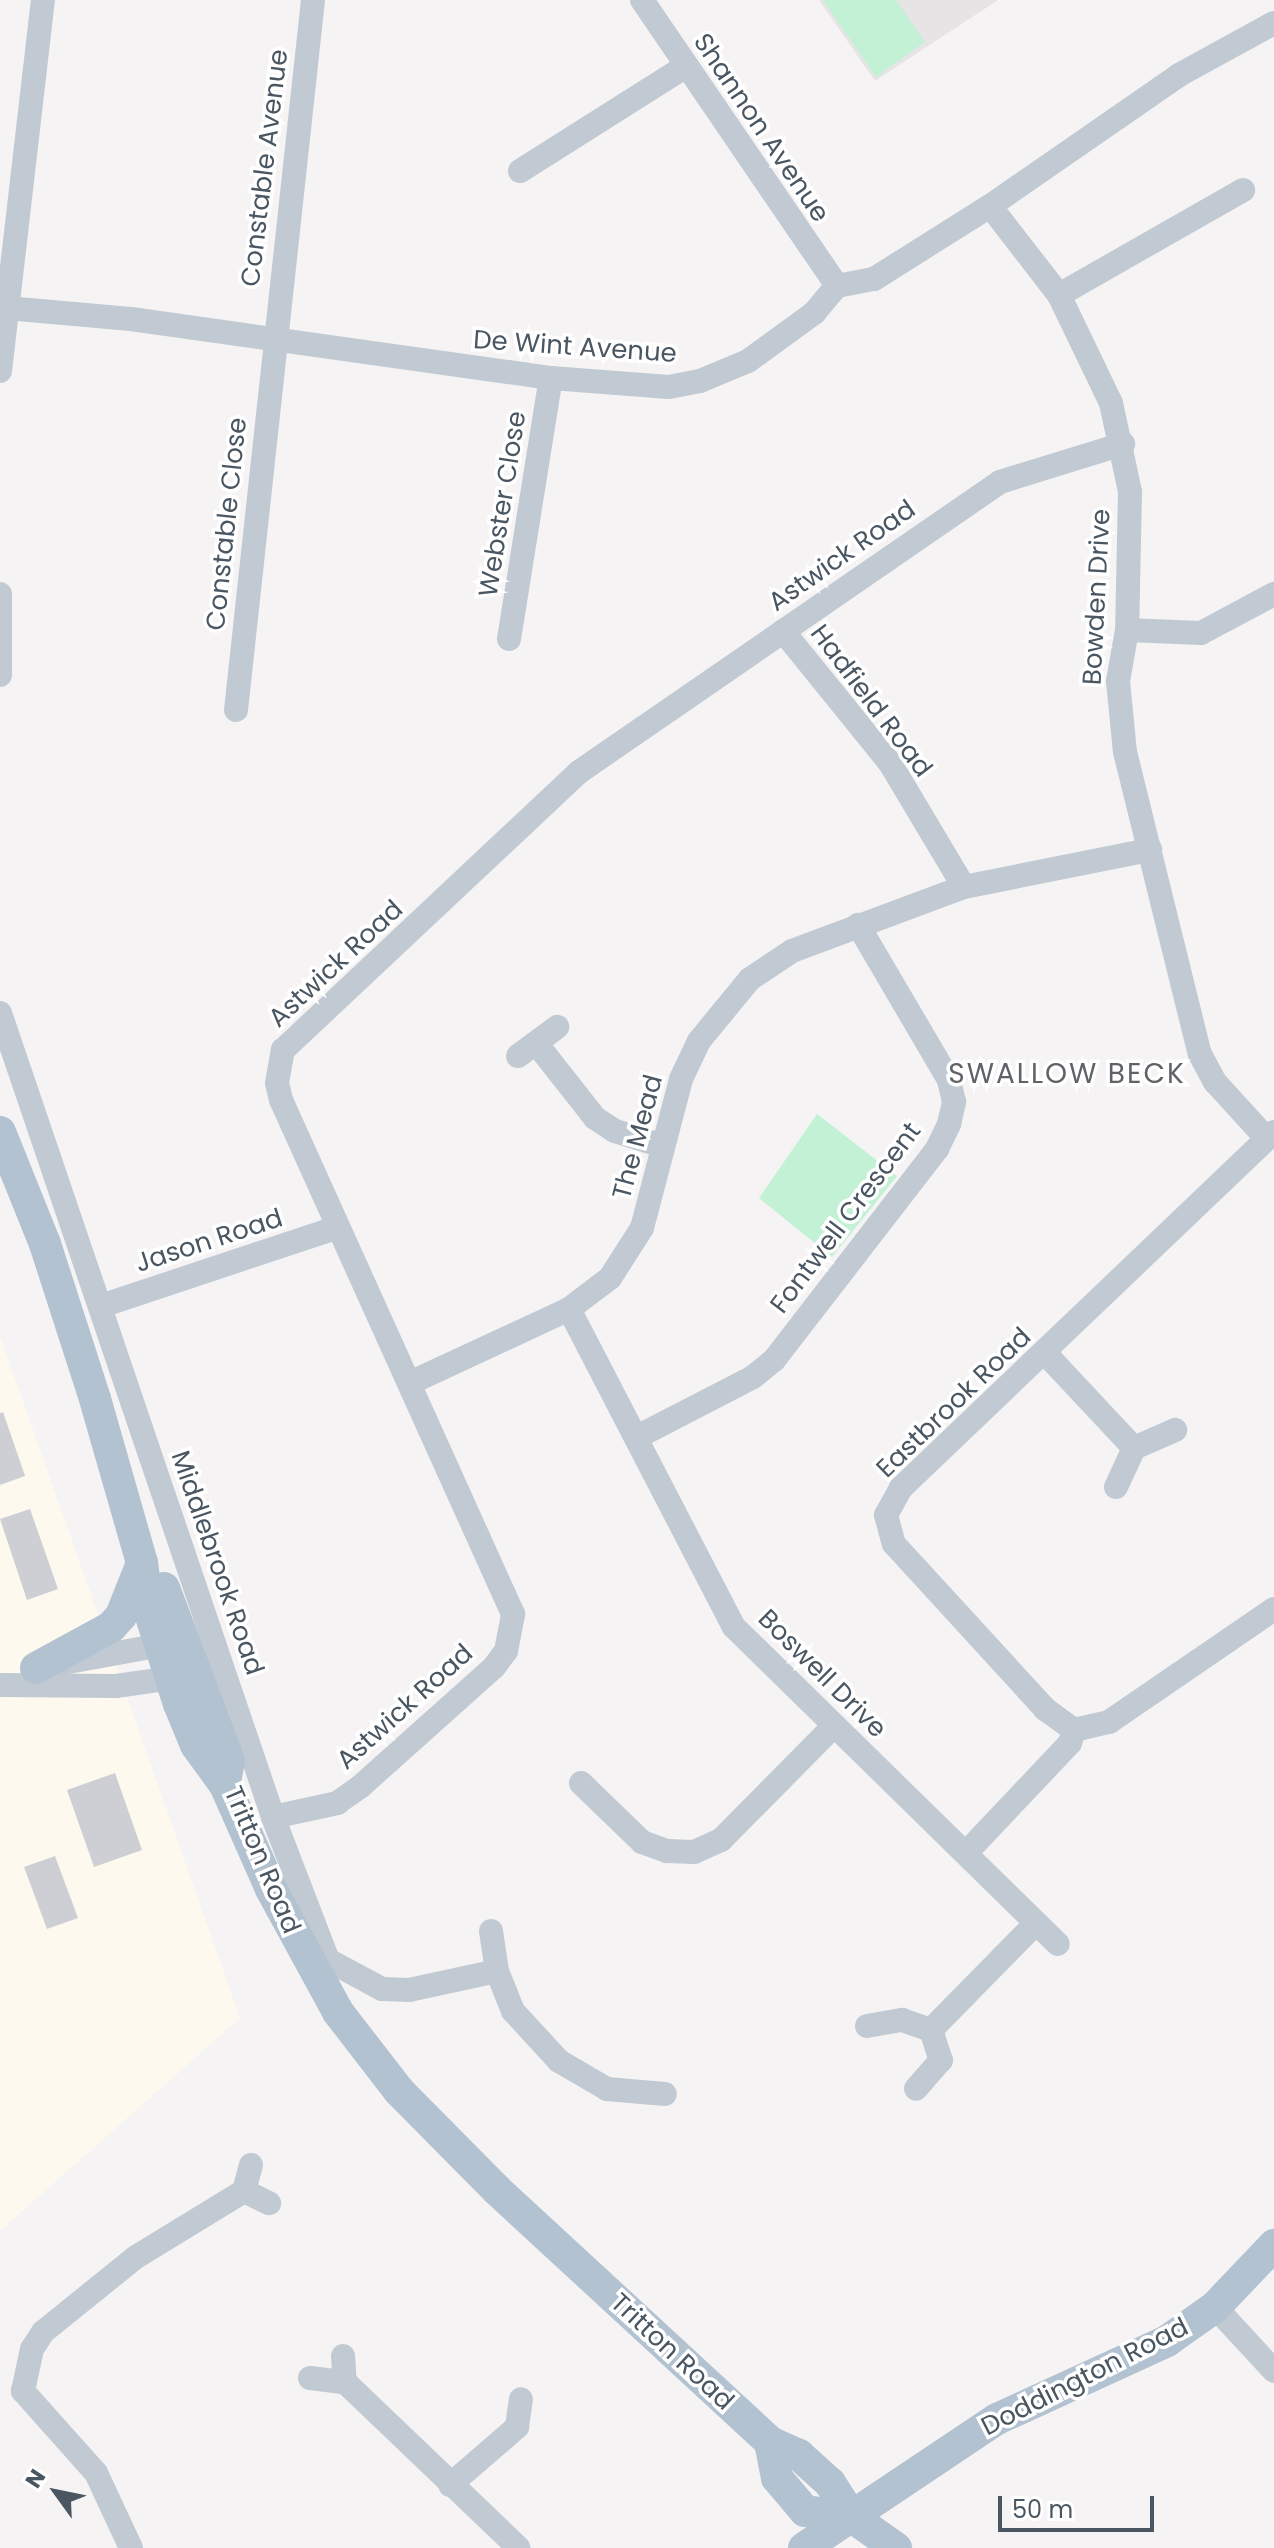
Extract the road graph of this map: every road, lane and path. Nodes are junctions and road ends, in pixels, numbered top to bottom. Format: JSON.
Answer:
{"nodes":[{"id":1,"x":43,"y":0,"type":"edge"},
{"id":2,"x":313,"y":0,"type":"edge"},
{"id":3,"x":642,"y":0,"type":"edge"},
{"id":4,"x":1274,"y":23,"type":"edge"},
{"id":5,"x":686,"y":66,"type":"junction"},
{"id":6,"x":520,"y":171,"type":"dead end"},
{"id":7,"x":1243,"y":190,"type":"dead end"},
{"id":8,"x":990,"y":206,"type":"junction"},
{"id":9,"x":837,"y":286,"type":"junction"},
{"id":10,"x":1059,"y":295,"type":"junction"},
{"id":11,"x":7,"y":308,"type":"junction"},
{"id":12,"x":273,"y":343,"type":"junction"},
{"id":13,"x":0,"y":371,"type":"edge"},
{"id":14,"x":551,"y":378,"type":"junction"},
{"id":15,"x":1123,"y":444,"type":"junction"},
{"id":16,"x":0,"y":594,"type":"edge"},
{"id":17,"x":1274,"y":594,"type":"edge"},
{"id":18,"x":1127,"y":630,"type":"junction"},
{"id":19,"x":783,"y":631,"type":"junction"},
{"id":20,"x":509,"y":639,"type":"dead end"},
{"id":21,"x":0,"y":675,"type":"edge"},
{"id":22,"x":236,"y":710,"type":"dead end"},
{"id":23,"x":1150,"y":850,"type":"junction"},
{"id":24,"x":964,"y":887,"type":"junction"},
{"id":25,"x":858,"y":925,"type":"junction"},
{"id":26,"x":0,"y":1013,"type":"edge"},
{"id":27,"x":557,"y":1027,"type":"dead end"},
{"id":28,"x":0,"y":1132,"type":"edge"},
{"id":29,"x":1271,"y":1135,"type":"edge"},
{"id":30,"x":663,"y":1146,"type":"junction"},
{"id":31,"x":335,"y":1228,"type":"junction"},
{"id":32,"x":101,"y":1306,"type":"junction"},
{"id":33,"x":569,"y":1309,"type":"junction"},
{"id":34,"x":1045,"y":1353,"type":"junction"},
{"id":35,"x":412,"y":1382,"type":"junction"},
{"id":36,"x":1175,"y":1430,"type":"dead end"},
{"id":37,"x":637,"y":1437,"type":"junction"},
{"id":38,"x":1134,"y":1448,"type":"junction"},
{"id":39,"x":1116,"y":1487,"type":"dead end"},
{"id":40,"x":142,"y":1563,"type":"junction"},
{"id":41,"x":1274,"y":1609,"type":"edge"},
{"id":42,"x":172,"y":1644,"type":"junction"},
{"id":43,"x":36,"y":1668,"type":"junction"},
{"id":44,"x":184,"y":1676,"type":"junction"},
{"id":45,"x":0,"y":1679,"type":"edge"},
{"id":46,"x":0,"y":1685,"type":"edge"},
{"id":47,"x":834,"y":1726,"type":"junction"},
{"id":48,"x":1074,"y":1730,"type":"junction"},
{"id":49,"x":581,"y":1783,"type":"dead end"},
{"id":50,"x":273,"y":1817,"type":"junction"},
{"id":51,"x":966,"y":1853,"type":"junction"},
{"id":52,"x":1036,"y":1923,"type":"junction"},
{"id":53,"x":491,"y":1931,"type":"dead end"},
{"id":54,"x":1058,"y":1944,"type":"dead end"},
{"id":55,"x":497,"y":1971,"type":"junction"},
{"id":56,"x":867,"y":2026,"type":"dead end"},
{"id":57,"x":931,"y":2030,"type":"junction"},
{"id":58,"x":916,"y":2089,"type":"dead end"},
{"id":59,"x":665,"y":2094,"type":"dead end"},
{"id":60,"x":251,"y":2165,"type":"dead end"},
{"id":61,"x":244,"y":2191,"type":"junction"},
{"id":62,"x":269,"y":2203,"type":"dead end"},
{"id":63,"x":1274,"y":2245,"type":"edge"},
{"id":64,"x":1215,"y":2307,"type":"junction"},
{"id":65,"x":343,"y":2356,"type":"dead end"},
{"id":66,"x":1274,"y":2371,"type":"edge"},
{"id":67,"x":310,"y":2378,"type":"dead end"},
{"id":68,"x":345,"y":2382,"type":"junction"},
{"id":69,"x":11,"y":2394,"type":"edge"},
{"id":70,"x":521,"y":2399,"type":"dead end"},
{"id":71,"x":450,"y":2485,"type":"junction"},
{"id":72,"x":852,"y":2517,"type":"junction"},
{"id":73,"x":131,"y":2548,"type":"edge"},
{"id":74,"x":519,"y":2548,"type":"edge"},
{"id":75,"x":804,"y":2548,"type":"edge"},
{"id":76,"x":896,"y":2548,"type":"edge"}],
"edges":[{"from":1,"to":11,"type":"street"},
{"from":2,"to":12,"type":"street","name":"Constable Avenue"},
{"from":3,"to":5,"type":"street","name":"Shannon Avenue"},
{"from":4,"to":8,"type":"street"},
{"from":5,"to":6,"type":"street"},
{"from":5,"to":9,"type":"street","name":"Shannon Avenue"},
{"from":7,"to":10,"type":"street"},
{"from":8,"to":9,"type":"street"},
{"from":8,"to":10,"type":"street","name":"Bowden Drive"},
{"from":9,"to":14,"type":"street","name":"De Wint Avenue"},
{"from":10,"to":15,"type":"street","name":"Bowden Drive"},
{"from":11,"to":12,"type":"street","name":"De Wint Avenue"},
{"from":11,"to":13,"type":"street"},
{"from":12,"to":14,"type":"street","name":"De Wint Avenue"},
{"from":12,"to":22,"type":"street","name":"Constable Close"},
{"from":14,"to":20,"type":"street","name":"Webster Close"},
{"from":15,"to":18,"type":"street","name":"Bowden Drive"},
{"from":15,"to":19,"type":"street","name":"Astwick Road"},
{"from":16,"to":21,"type":"street"},
{"from":17,"to":18,"type":"street"},
{"from":18,"to":23,"type":"street","name":"Bowden Drive"},
{"from":19,"to":24,"type":"street","name":"Hadfield Road"},
{"from":19,"to":31,"type":"street","name":"Astwick Road"},
{"from":23,"to":24,"type":"street","name":"The Mead"},
{"from":23,"to":29,"type":"street","name":"Bowden Drive"},
{"from":24,"to":25,"type":"street","name":"The Mead"},
{"from":25,"to":30,"type":"street","name":"The Mead"},
{"from":25,"to":37,"type":"street","name":"Fontwell Crescent"},
{"from":26,"to":32,"type":"street","name":"Middlebrook Road"},
{"from":27,"to":30,"type":"street"},
{"from":28,"to":40,"type":"main road"},
{"from":29,"to":34,"type":"street","name":"Eastbrook Road"},
{"from":30,"to":33,"type":"street","name":"The Mead"},
{"from":31,"to":32,"type":"street","name":"Jason Road"},
{"from":31,"to":35,"type":"street","name":"Astwick Road"},
{"from":32,"to":50,"type":"street","name":"Middlebrook Road"},
{"from":33,"to":35,"type":"street","name":"The Mead"},
{"from":33,"to":37,"type":"street","name":"Boswell Drive"},
{"from":34,"to":38,"type":"street"},
{"from":34,"to":48,"type":"street","name":"Eastbrook Road"},
{"from":35,"to":50,"type":"street","name":"Astwick Road"},
{"from":36,"to":38,"type":"street"},
{"from":37,"to":47,"type":"street","name":"Boswell Drive"},
{"from":38,"to":39,"type":"street"},
{"from":40,"to":42,"type":"main road","name":"Tritton Road"},
{"from":40,"to":43,"type":"main road"},
{"from":41,"to":48,"type":"street"},
{"from":42,"to":43,"type":"street"},
{"from":42,"to":44,"type":"main road","name":"Tritton Road"},
{"from":43,"to":45,"type":"street"},
{"from":44,"to":46,"type":"street"},
{"from":44,"to":72,"type":"main road","name":"Tritton Road"},
{"from":47,"to":49,"type":"street"},
{"from":47,"to":51,"type":"street","name":"Boswell Drive"},
{"from":48,"to":51,"type":"street"},
{"from":50,"to":55,"type":"street","name":"Middlebrook Road"},
{"from":51,"to":52,"type":"street","name":"Boswell Drive"},
{"from":52,"to":54,"type":"street","name":"Boswell Drive"},
{"from":52,"to":57,"type":"street"},
{"from":53,"to":55,"type":"street"},
{"from":55,"to":59,"type":"street"},
{"from":56,"to":57,"type":"street"},
{"from":57,"to":58,"type":"street"},
{"from":60,"to":61,"type":"street"},
{"from":61,"to":62,"type":"street"},
{"from":61,"to":69,"type":"street"},
{"from":63,"to":64,"type":"main road","name":"Doddington Road"},
{"from":64,"to":66,"type":"street"},
{"from":64,"to":72,"type":"main road","name":"Doddington Road"},
{"from":65,"to":68,"type":"street"},
{"from":67,"to":68,"type":"street"},
{"from":68,"to":71,"type":"street"},
{"from":69,"to":73,"type":"street"},
{"from":70,"to":71,"type":"street"},
{"from":71,"to":74,"type":"street"},
{"from":72,"to":75,"type":"main road","name":"Doddington Road"},
{"from":72,"to":76,"type":"main road","name":"Tritton Road"}]}
